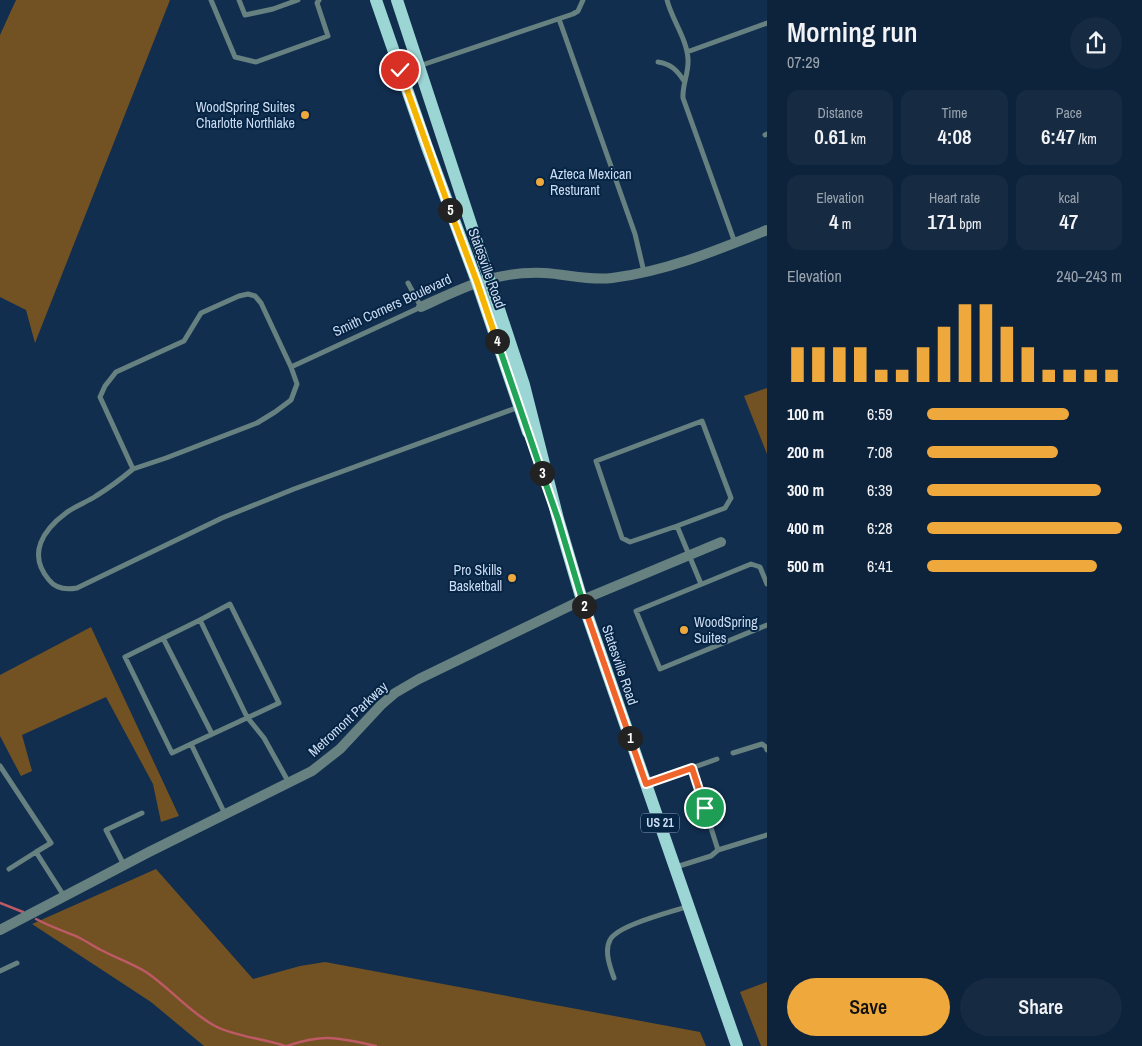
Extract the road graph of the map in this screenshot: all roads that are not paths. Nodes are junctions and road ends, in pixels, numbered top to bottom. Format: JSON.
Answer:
{"nodes":[{"id":1,"x":211,"y":0,"type":"edge"},
{"id":2,"x":240,"y":0,"type":"edge"},
{"id":3,"x":298,"y":0,"type":"edge"},
{"id":4,"x":319,"y":0,"type":"edge"},
{"id":5,"x":376,"y":0,"type":"edge"},
{"id":6,"x":396,"y":0,"type":"edge"},
{"id":7,"x":583,"y":0,"type":"edge"},
{"id":8,"x":667,"y":0,"type":"edge"},
{"id":9,"x":559,"y":19,"type":"junction"},
{"id":10,"x":767,"y":23,"type":"edge"},
{"id":11,"x":687,"y":52,"type":"junction"},
{"id":12,"x":658,"y":62,"type":"dead end"},
{"id":13,"x":419,"y":66,"type":"junction"},
{"id":14,"x":684,"y":82,"type":"junction"},
{"id":15,"x":767,"y":230,"type":"edge"},
{"id":16,"x":735,"y":243,"type":"junction"},
{"id":17,"x":644,"y":273,"type":"junction"},
{"id":18,"x":490,"y":277,"type":"junction"},
{"id":19,"x":477,"y":282,"type":"junction"},
{"id":20,"x":408,"y":283,"type":"dead end"},
{"id":21,"x":421,"y":307,"type":"junction"},
{"id":22,"x":291,"y":367,"type":"junction"},
{"id":23,"x":519,"y":407,"type":"junction"},
{"id":24,"x":133,"y":469,"type":"junction"},
{"id":25,"x":558,"y":519,"type":"junction"},
{"id":26,"x":677,"y":526,"type":"junction"},
{"id":27,"x":721,"y":542,"type":"dead end"},
{"id":28,"x":689,"y":555,"type":"junction"},
{"id":29,"x":702,"y":584,"type":"junction"},
{"id":30,"x":767,"y":584,"type":"edge"},
{"id":31,"x":582,"y":600,"type":"junction"},
{"id":32,"x":200,"y":620,"type":"junction"},
{"id":33,"x":767,"y":625,"type":"edge"},
{"id":34,"x":163,"y":638,"type":"junction"},
{"id":35,"x":247,"y":717,"type":"junction"},
{"id":36,"x":212,"y":734,"type":"junction"},
{"id":37,"x":191,"y":744,"type":"junction"},
{"id":38,"x":767,"y":750,"type":"edge"},
{"id":39,"x":733,"y":753,"type":"dead end"},
{"id":40,"x":717,"y":759,"type":"dead end"},
{"id":41,"x":0,"y":766,"type":"edge"},
{"id":42,"x":692,"y":768,"type":"junction"},
{"id":43,"x":289,"y":783,"type":"junction"},
{"id":44,"x":646,"y":784,"type":"junction"},
{"id":45,"x":142,"y":813,"type":"dead end"},
{"id":46,"x":225,"y":814,"type":"junction"},
{"id":47,"x":767,"y":835,"type":"edge"},
{"id":48,"x":718,"y":850,"type":"junction"},
{"id":49,"x":36,"y":852,"type":"junction"},
{"id":50,"x":124,"y":865,"type":"junction"},
{"id":51,"x":676,"y":867,"type":"junction"},
{"id":52,"x":9,"y":869,"type":"dead end"},
{"id":53,"x":64,"y":896,"type":"junction"},
{"id":54,"x":689,"y":906,"type":"junction"},
{"id":55,"x":0,"y":930,"type":"edge"},
{"id":56,"x":17,"y":963,"type":"dead end"},
{"id":57,"x":0,"y":971,"type":"edge"},
{"id":58,"x":614,"y":978,"type":"dead end"},
{"id":59,"x":737,"y":1046,"type":"edge"}],
"edges":[{"from":1,"to":4,"type":"lane"},
{"from":2,"to":3,"type":"lane"},
{"from":5,"to":19,"type":"main road","name":"Statesville Road","number":"US 21"},
{"from":6,"to":13,"type":"main road","name":"Statesville Road","number":"US 21"},
{"from":7,"to":9,"type":"lane"},
{"from":8,"to":11,"type":"lane"},
{"from":9,"to":13,"type":"lane"},
{"from":9,"to":17,"type":"lane"},
{"from":10,"to":11,"type":"lane"},
{"from":11,"to":14,"type":"lane"},
{"from":12,"to":14,"type":"lane"},
{"from":13,"to":18,"type":"main road","name":"Statesville Road","number":"US 21"},
{"from":14,"to":16,"type":"lane"},
{"from":15,"to":16,"type":"street","name":"Smith Corners Boulevard"},
{"from":16,"to":17,"type":"street","name":"Smith Corners Boulevard"},
{"from":17,"to":18,"type":"street","name":"Smith Corners Boulevard"},
{"from":18,"to":19,"type":"street","name":"Smith Corners Boulevard"},
{"from":18,"to":25,"type":"main road","name":"Statesville Road","number":"US 21"},
{"from":19,"to":21,"type":"street","name":"Smith Corners Boulevard"},
{"from":19,"to":23,"type":"main road","name":"Statesville Road","number":"US 21"},
{"from":20,"to":21,"type":"lane"},
{"from":21,"to":22,"type":"lane","name":"Smith Corners Boulevard"},
{"from":22,"to":24,"type":"lane"},
{"from":22,"to":24,"type":"lane"},
{"from":23,"to":24,"type":"lane"},
{"from":23,"to":25,"type":"main road","name":"Statesville Road","number":"US 21"},
{"from":25,"to":31,"type":"main road","name":"Statesville Road","number":"US 21"},
{"from":26,"to":26,"type":"lane"},
{"from":26,"to":28,"type":"lane"},
{"from":27,"to":28,"type":"street","name":"Metromont Parkway"},
{"from":28,"to":29,"type":"lane"},
{"from":28,"to":31,"type":"street","name":"Metromont Parkway"},
{"from":29,"to":30,"type":"lane"},
{"from":29,"to":33,"type":"lane"},
{"from":31,"to":43,"type":"street","name":"Metromont Parkway"},
{"from":31,"to":44,"type":"main road","name":"Statesville Road","number":"US 21"},
{"from":32,"to":34,"type":"lane"},
{"from":32,"to":35,"type":"lane"},
{"from":32,"to":35,"type":"lane"},
{"from":34,"to":36,"type":"lane"},
{"from":34,"to":37,"type":"lane"},
{"from":35,"to":36,"type":"lane"},
{"from":35,"to":43,"type":"lane"},
{"from":36,"to":37,"type":"lane"},
{"from":37,"to":46,"type":"lane"},
{"from":38,"to":39,"type":"lane"},
{"from":40,"to":42,"type":"lane"},
{"from":41,"to":49,"type":"lane"},
{"from":42,"to":44,"type":"lane"},
{"from":42,"to":48,"type":"lane"},
{"from":43,"to":46,"type":"street","name":"Metromont Parkway"},
{"from":44,"to":51,"type":"main road","name":"Statesville Road","number":"US 21"},
{"from":45,"to":50,"type":"lane"},
{"from":46,"to":50,"type":"street","name":"Metromont Parkway"},
{"from":47,"to":48,"type":"lane"},
{"from":48,"to":51,"type":"lane"},
{"from":49,"to":52,"type":"lane"},
{"from":49,"to":53,"type":"lane"},
{"from":50,"to":53,"type":"street","name":"Metromont Parkway"},
{"from":51,"to":54,"type":"main road","name":"Statesville Road","number":"US 21"},
{"from":53,"to":55,"type":"street","name":"Metromont Parkway"},
{"from":54,"to":58,"type":"lane"},
{"from":54,"to":59,"type":"main road","name":"Statesville Road","number":"US 21"},
{"from":56,"to":57,"type":"lane"}]}
